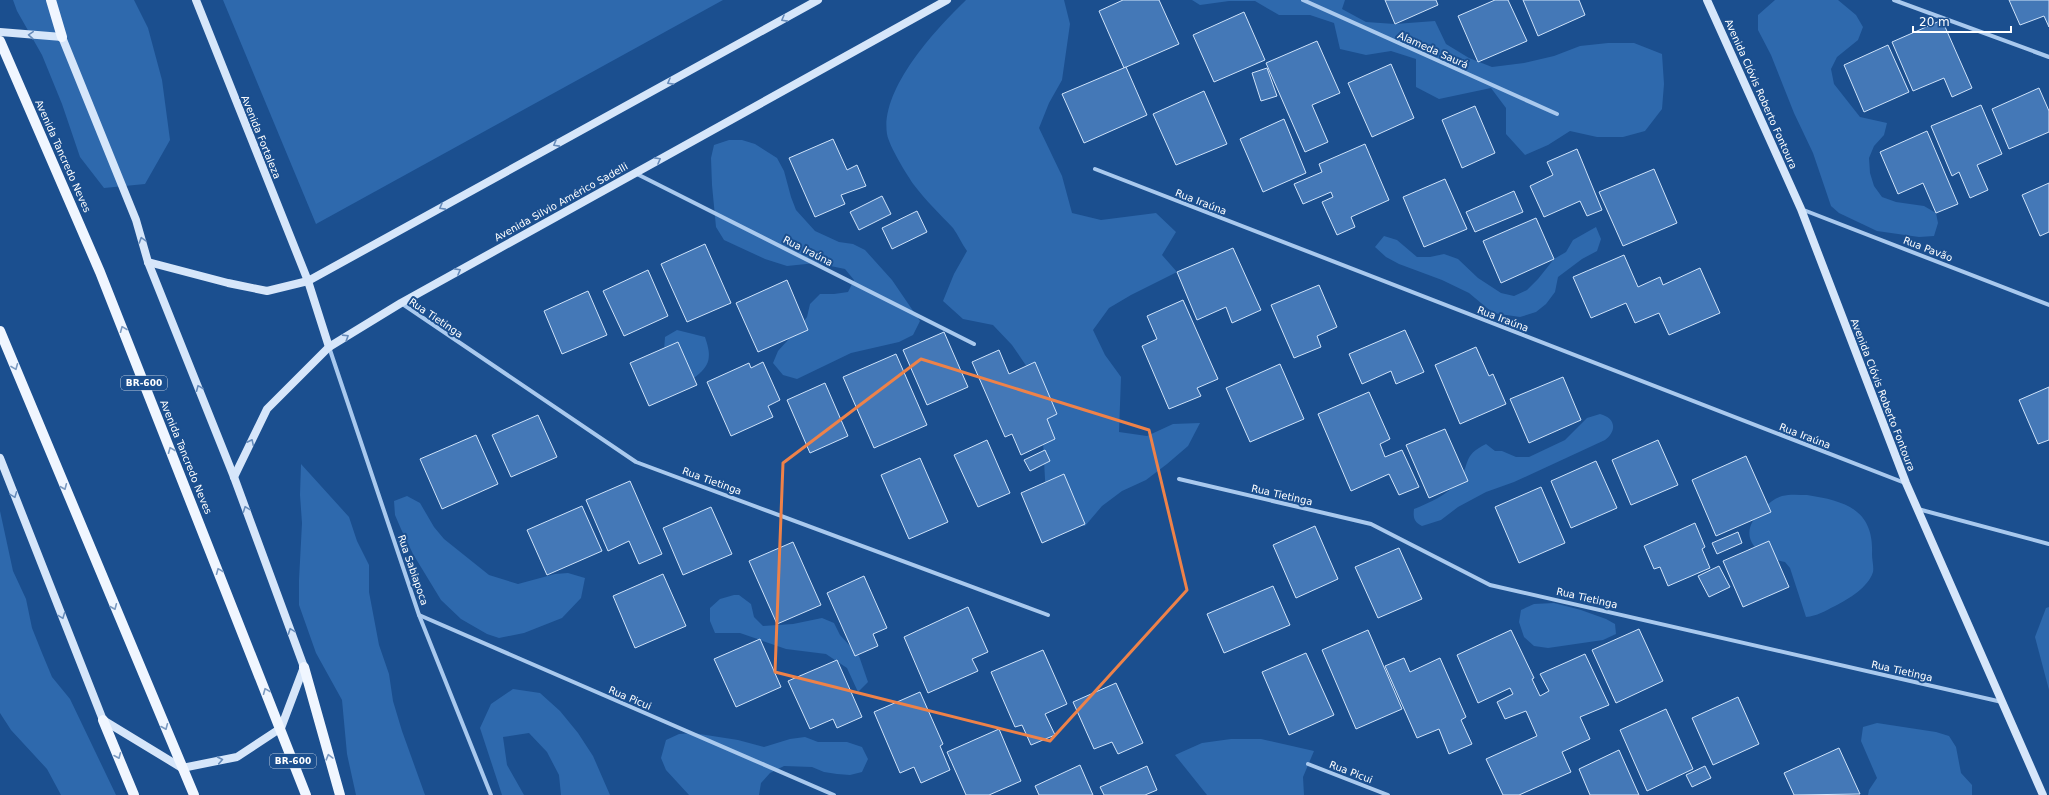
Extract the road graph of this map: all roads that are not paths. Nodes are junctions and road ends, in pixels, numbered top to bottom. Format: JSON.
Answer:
{"nodes":[{"id":1,"x":51,"y":0,"type":"edge"},
{"id":2,"x":196,"y":0,"type":"edge"},
{"id":3,"x":818,"y":0,"type":"edge"},
{"id":4,"x":948,"y":0,"type":"edge"},
{"id":5,"x":1303,"y":0,"type":"edge"},
{"id":6,"x":1708,"y":0,"type":"edge"},
{"id":7,"x":1894,"y":0,"type":"edge"},
{"id":8,"x":0,"y":32,"type":"edge"},
{"id":9,"x":62,"y":37,"type":"junction"},
{"id":10,"x":0,"y":41,"type":"edge"},
{"id":11,"x":2049,"y":56,"type":"edge"},
{"id":12,"x":1557,"y":114,"type":"dead end"},
{"id":13,"x":1095,"y":170,"type":"dead end"},
{"id":14,"x":635,"y":172,"type":"junction"},
{"id":15,"x":1801,"y":209,"type":"junction"},
{"id":16,"x":148,"y":262,"type":"junction"},
{"id":17,"x":308,"y":281,"type":"junction"},
{"id":18,"x":401,"y":303,"type":"junction"},
{"id":19,"x":2049,"y":304,"type":"edge"},
{"id":20,"x":0,"y":331,"type":"edge"},
{"id":21,"x":974,"y":344,"type":"dead end"},
{"id":22,"x":329,"y":347,"type":"junction"},
{"id":23,"x":0,"y":458,"type":"edge"},
{"id":24,"x":234,"y":477,"type":"junction"},
{"id":25,"x":1180,"y":479,"type":"dead end"},
{"id":26,"x":1906,"y":483,"type":"junction"},
{"id":27,"x":1918,"y":509,"type":"junction"},
{"id":28,"x":2049,"y":544,"type":"edge"},
{"id":29,"x":419,"y":615,"type":"junction"},
{"id":30,"x":1048,"y":615,"type":"dead end"},
{"id":31,"x":304,"y":667,"type":"junction"},
{"id":32,"x":2002,"y":702,"type":"junction"},
{"id":33,"x":103,"y":720,"type":"junction"},
{"id":34,"x":281,"y":728,"type":"junction"},
{"id":35,"x":1308,"y":764,"type":"dead end"},
{"id":36,"x":182,"y":768,"type":"junction"},
{"id":37,"x":134,"y":795,"type":"edge"},
{"id":38,"x":194,"y":795,"type":"edge"},
{"id":39,"x":306,"y":795,"type":"edge"},
{"id":40,"x":340,"y":795,"type":"edge"},
{"id":41,"x":491,"y":795,"type":"edge"},
{"id":42,"x":834,"y":795,"type":"edge"},
{"id":43,"x":1388,"y":795,"type":"edge"},
{"id":44,"x":2043,"y":795,"type":"edge"}],
"edges":[{"from":1,"to":9,"type":"main road"},
{"from":2,"to":17,"type":"main road","name":"Avenida Fortaleza"},
{"from":3,"to":17,"type":"main road","one_way":true},
{"from":14,"to":4,"type":"main road","name":"Avenida Silvio Américo Sadelli","one_way":true},
{"from":5,"to":12,"type":"street","name":"Alameda Saurá"},
{"from":6,"to":15,"type":"main road","name":"Avenida Clóvis Roberto Fontoura"},
{"from":7,"to":11,"type":"street"},
{"from":9,"to":8,"type":"main road","one_way":true},
{"from":16,"to":9,"type":"main road","one_way":true},
{"from":34,"to":10,"type":"main road","name":"Avenida Tancredo Neves","number":"BR-600","one_way":true},
{"from":13,"to":26,"type":"street","name":"Rua Iraúna"},
{"from":18,"to":14,"type":"main road","name":"Avenida Silvio Américo Sadelli","one_way":true},
{"from":14,"to":21,"type":"street","name":"Rua Iraúna"},
{"from":15,"to":19,"type":"street","name":"Rua Pavão"},
{"from":15,"to":26,"type":"main road","name":"Avenida Clóvis Roberto Fontoura"},
{"from":16,"to":17,"type":"main road"},
{"from":24,"to":16,"type":"main road","one_way":true},
{"from":17,"to":22,"type":"main road","name":"Avenida Fortaleza"},
{"from":22,"to":18,"type":"main road","name":"Avenida Silvio Américo Sadelli","one_way":true},
{"from":18,"to":30,"type":"street","name":"Rua Tietinga"},
{"from":20,"to":36,"type":"main road","one_way":true},
{"from":24,"to":22,"type":"main road","name":"Avenida Silvio Américo Sadelli","one_way":true},
{"from":22,"to":29,"type":"street","name":"Rua Sabiapoca"},
{"from":23,"to":33,"type":"main road","one_way":true},
{"from":31,"to":24,"type":"main road","one_way":true},
{"from":25,"to":32,"type":"street","name":"Rua Tietinga"},
{"from":26,"to":27,"type":"main road","name":"Avenida Clóvis Roberto Fontoura"},
{"from":27,"to":28,"type":"street"},
{"from":27,"to":32,"type":"main road","name":"Avenida Clóvis Roberto Fontoura"},
{"from":29,"to":41,"type":"street","name":"Rua Sabiapoca"},
{"from":29,"to":42,"type":"street","name":"Rua Picui"},
{"from":31,"to":34,"type":"main road"},
{"from":40,"to":31,"type":"main road","one_way":true},
{"from":32,"to":44,"type":"main road","name":"Avenida Clóvis Roberto Fontoura"},
{"from":33,"to":36,"type":"main road"},
{"from":33,"to":37,"type":"main road","one_way":true},
{"from":36,"to":34,"type":"main road","one_way":true},
{"from":34,"to":39,"type":"main road","name":"Avenida Tancredo Neves","number":"BR-600"},
{"from":35,"to":43,"type":"street","name":"Rua Picui"},
{"from":36,"to":38,"type":"main road"}]}
